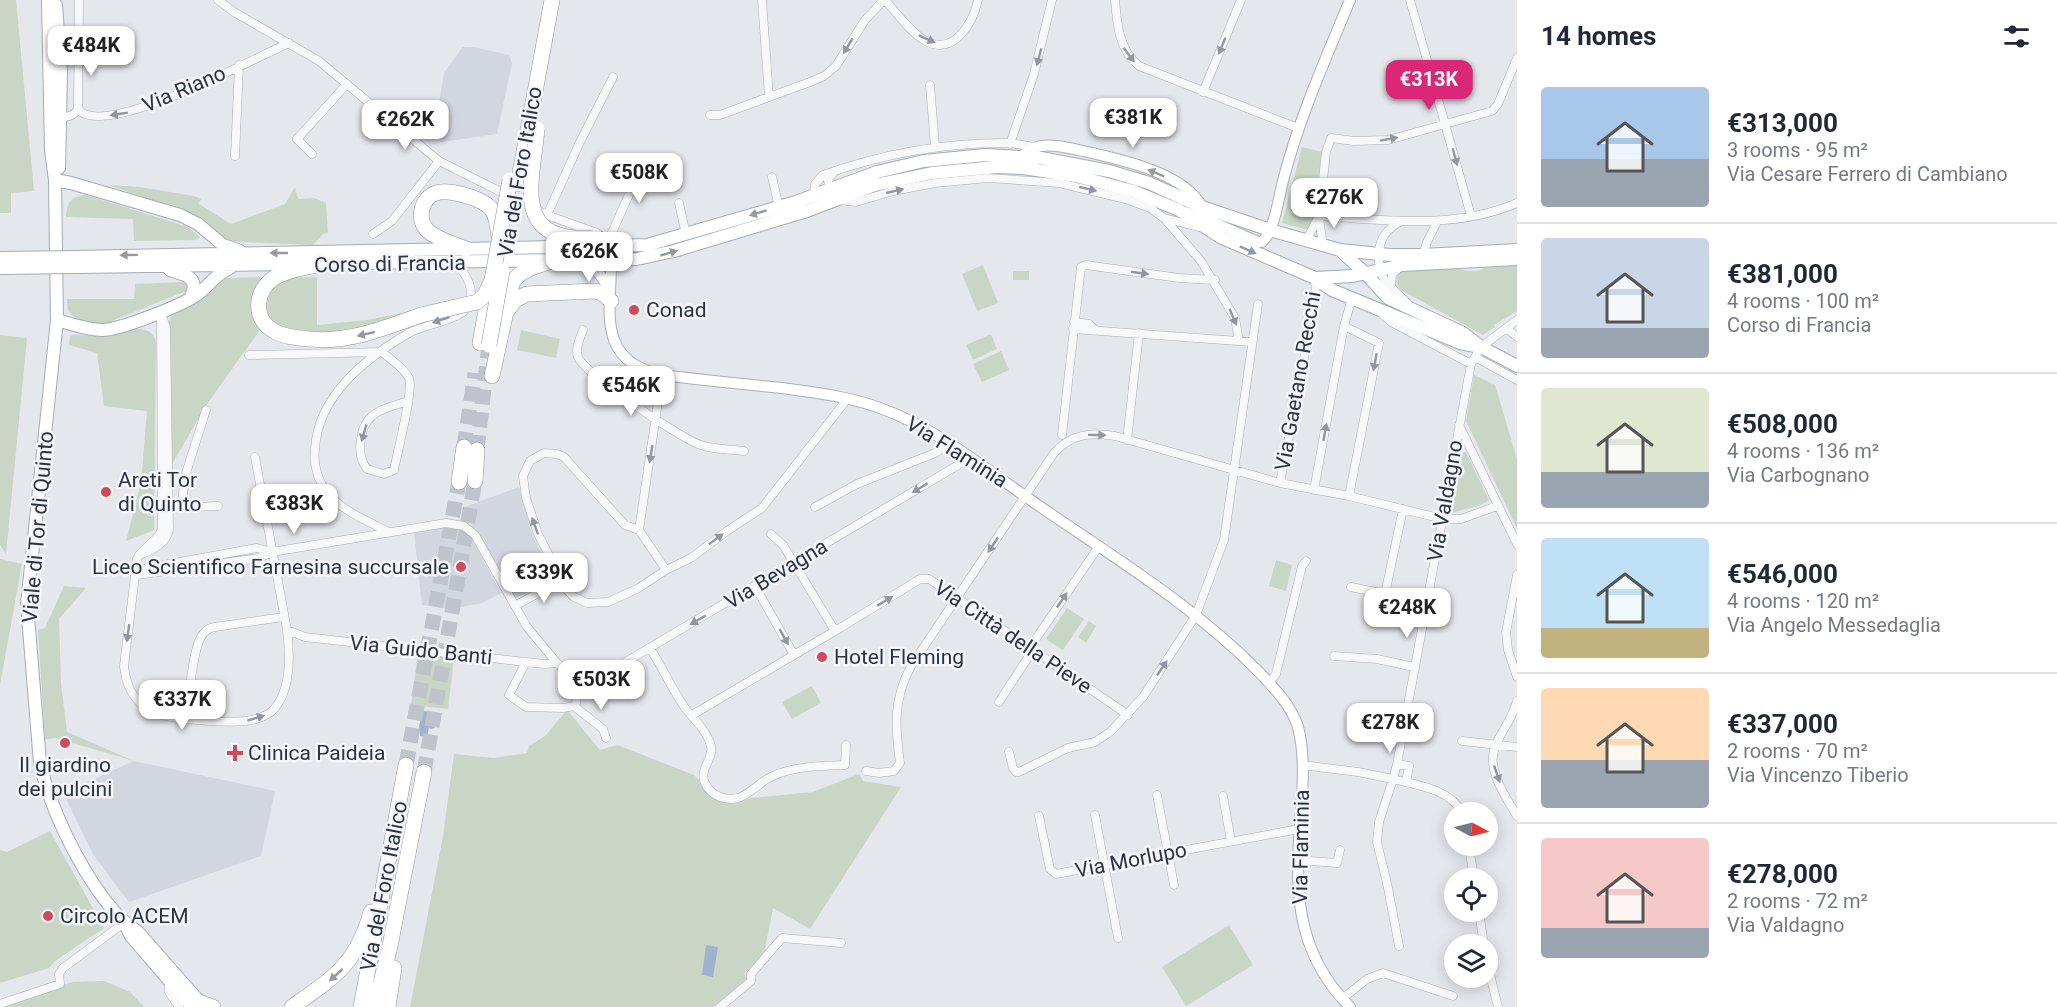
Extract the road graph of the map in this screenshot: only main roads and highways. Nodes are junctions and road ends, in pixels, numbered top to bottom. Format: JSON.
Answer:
{"nodes":[{"id":1,"x":48,"y":0,"type":"edge"},
{"id":2,"x":56,"y":0,"type":"edge"},
{"id":3,"x":542,"y":0,"type":"edge"},
{"id":4,"x":552,"y":0,"type":"edge"},
{"id":5,"x":55,"y":46,"type":"junction"},
{"id":6,"x":537,"y":76,"type":"junction"},
{"id":7,"x":994,"y":161,"type":"junction"},
{"id":8,"x":1023,"y":162,"type":"junction"},
{"id":9,"x":55,"y":180,"type":"junction"},
{"id":10,"x":514,"y":182,"type":"junction"},
{"id":11,"x":203,"y":229,"type":"junction"},
{"id":12,"x":499,"y":237,"type":"junction"},
{"id":13,"x":611,"y":248,"type":"junction"},
{"id":14,"x":466,"y":249,"type":"junction"},
{"id":15,"x":1340,"y":250,"type":"junction"},
{"id":16,"x":1517,"y":250,"type":"edge"},
{"id":17,"x":182,"y":254,"type":"junction"},
{"id":18,"x":253,"y":254,"type":"junction"},
{"id":19,"x":0,"y":258,"type":"edge"},
{"id":20,"x":1517,"y":259,"type":"edge"},
{"id":21,"x":76,"y":262,"type":"junction"},
{"id":22,"x":549,"y":262,"type":"junction"},
{"id":23,"x":317,"y":265,"type":"junction"},
{"id":24,"x":236,"y":266,"type":"junction"},
{"id":25,"x":161,"y":267,"type":"junction"},
{"id":26,"x":0,"y":268,"type":"edge"},
{"id":27,"x":1366,"y":274,"type":"junction"},
{"id":28,"x":1315,"y":278,"type":"junction"},
{"id":29,"x":492,"y":280,"type":"junction"},
{"id":30,"x":610,"y":295,"type":"road end"},
{"id":31,"x":190,"y":299,"type":"junction"},
{"id":32,"x":503,"y":319,"type":"junction"},
{"id":33,"x":57,"y":320,"type":"junction"},
{"id":34,"x":1476,"y":356,"type":"junction"},
{"id":35,"x":1517,"y":366,"type":"edge"},
{"id":36,"x":492,"y":376,"type":"tunnel mouth"},
{"id":37,"x":471,"y":448,"type":"tunnel mouth"},
{"id":38,"x":467,"y":482,"type":"tunnel mouth"},
{"id":39,"x":406,"y":765,"type":"tunnel mouth"},
{"id":40,"x":424,"y":772,"type":"tunnel mouth"},
{"id":41,"x":399,"y":805,"type":"junction"},
{"id":42,"x":407,"y":860,"type":"junction"},
{"id":43,"x":124,"y":923,"type":"junction"},
{"id":44,"x":194,"y":1005,"type":"edge"},
{"id":45,"x":292,"y":1007,"type":"edge"},
{"id":46,"x":361,"y":1007,"type":"edge"},
{"id":47,"x":375,"y":1007,"type":"edge"},
{"id":48,"x":388,"y":1007,"type":"edge"}],
"edges":[{"from":1,"to":5,"type":"main road","name":"Viale di Tor di Quinto"},
{"from":2,"to":5,"type":"main road","name":"Viale di Tor di Quinto"},
{"from":3,"to":10,"type":"highway","name":"Via del Foro Italico"},
{"from":4,"to":6,"type":"highway","name":"Via del Foro Italico"},
{"from":5,"to":9,"type":"main road","name":"Viale di Tor di Quinto"},
{"from":5,"to":9,"type":"main road","name":"Viale di Tor di Quinto"},
{"from":6,"to":10,"type":"highway","name":"Via del Foro Italico"},
{"from":6,"to":13,"type":"highway","bridge":true},
{"from":7,"to":8,"type":"main road","name":"Corso di Francia"},
{"from":7,"to":13,"type":"main road","name":"Corso di Francia","one_way":true},
{"from":13,"to":7,"type":"main road","name":"Corso di Francia","one_way":true},
{"from":8,"to":15,"type":"main road","name":"Corso di Francia"},
{"from":8,"to":28,"type":"main road","name":"Corso di Francia","one_way":true},
{"from":9,"to":11,"type":"main road"},
{"from":9,"to":33,"type":"main road","name":"Viale di Tor di Quinto"},
{"from":10,"to":12,"type":"highway","name":"Via del Foro Italico","bridge":true},
{"from":10,"to":29,"type":"highway","name":"Via del Foro Italico","bridge":true},
{"from":11,"to":17,"type":"main road"},
{"from":11,"to":18,"type":"main road"},
{"from":12,"to":14,"type":"highway"},
{"from":12,"to":29,"type":"highway","name":"Via del Foro Italico","bridge":true},
{"from":13,"to":14,"type":"main road","name":"Corso di Francia"},
{"from":13,"to":22,"type":"main road","name":"Corso di Francia"},
{"from":14,"to":18,"type":"main road","name":"Corso di Francia","one_way":true},
{"from":15,"to":16,"type":"main road","name":"Corso di Francia"},
{"from":15,"to":27,"type":"main road"},
{"from":17,"to":18,"type":"main road","name":"Corso di Francia"},
{"from":17,"to":21,"type":"main road","name":"Corso di Francia","one_way":true},
{"from":19,"to":21,"type":"main road","bridge":true},
{"from":20,"to":27,"type":"main road"},
{"from":21,"to":25,"type":"main road","name":"Corso di Francia"},
{"from":21,"to":26,"type":"main road","bridge":true},
{"from":22,"to":23,"type":"main road","name":"Corso di Francia"},
{"from":22,"to":32,"type":"highway"},
{"from":23,"to":24,"type":"main road","name":"Corso di Francia"},
{"from":29,"to":23,"type":"highway","one_way":true,"bridge":true},
{"from":24,"to":25,"type":"main road","name":"Corso di Francia"},
{"from":24,"to":31,"type":"main road"},
{"from":25,"to":31,"type":"main road"},
{"from":27,"to":28,"type":"main road"},
{"from":27,"to":34,"type":"main road"},
{"from":28,"to":34,"type":"main road","name":"Corso di Francia"},
{"from":30,"to":32,"type":"highway"},
{"from":31,"to":33,"type":"main road"},
{"from":32,"to":36,"type":"highway"},
{"from":33,"to":43,"type":"main road","name":"Viale di Tor di Quinto"},
{"from":34,"to":35,"type":"main road"},
{"from":37,"to":38,"type":"highway"},
{"from":39,"to":41,"type":"highway","name":"Via del Foro Italico"},
{"from":40,"to":42,"type":"highway","name":"Via del Foro Italico"},
{"from":41,"to":45,"type":"highway","one_way":true},
{"from":41,"to":46,"type":"highway","name":"Via del Foro Italico"},
{"from":42,"to":47,"type":"highway","name":"Via del Foro Italico"},
{"from":42,"to":48,"type":"highway"},
{"from":43,"to":44,"type":"main road","name":"Viale di Tor di Quinto"},
{"from":43,"to":44,"type":"main road","name":"Viale di Tor di Quinto"}]}
